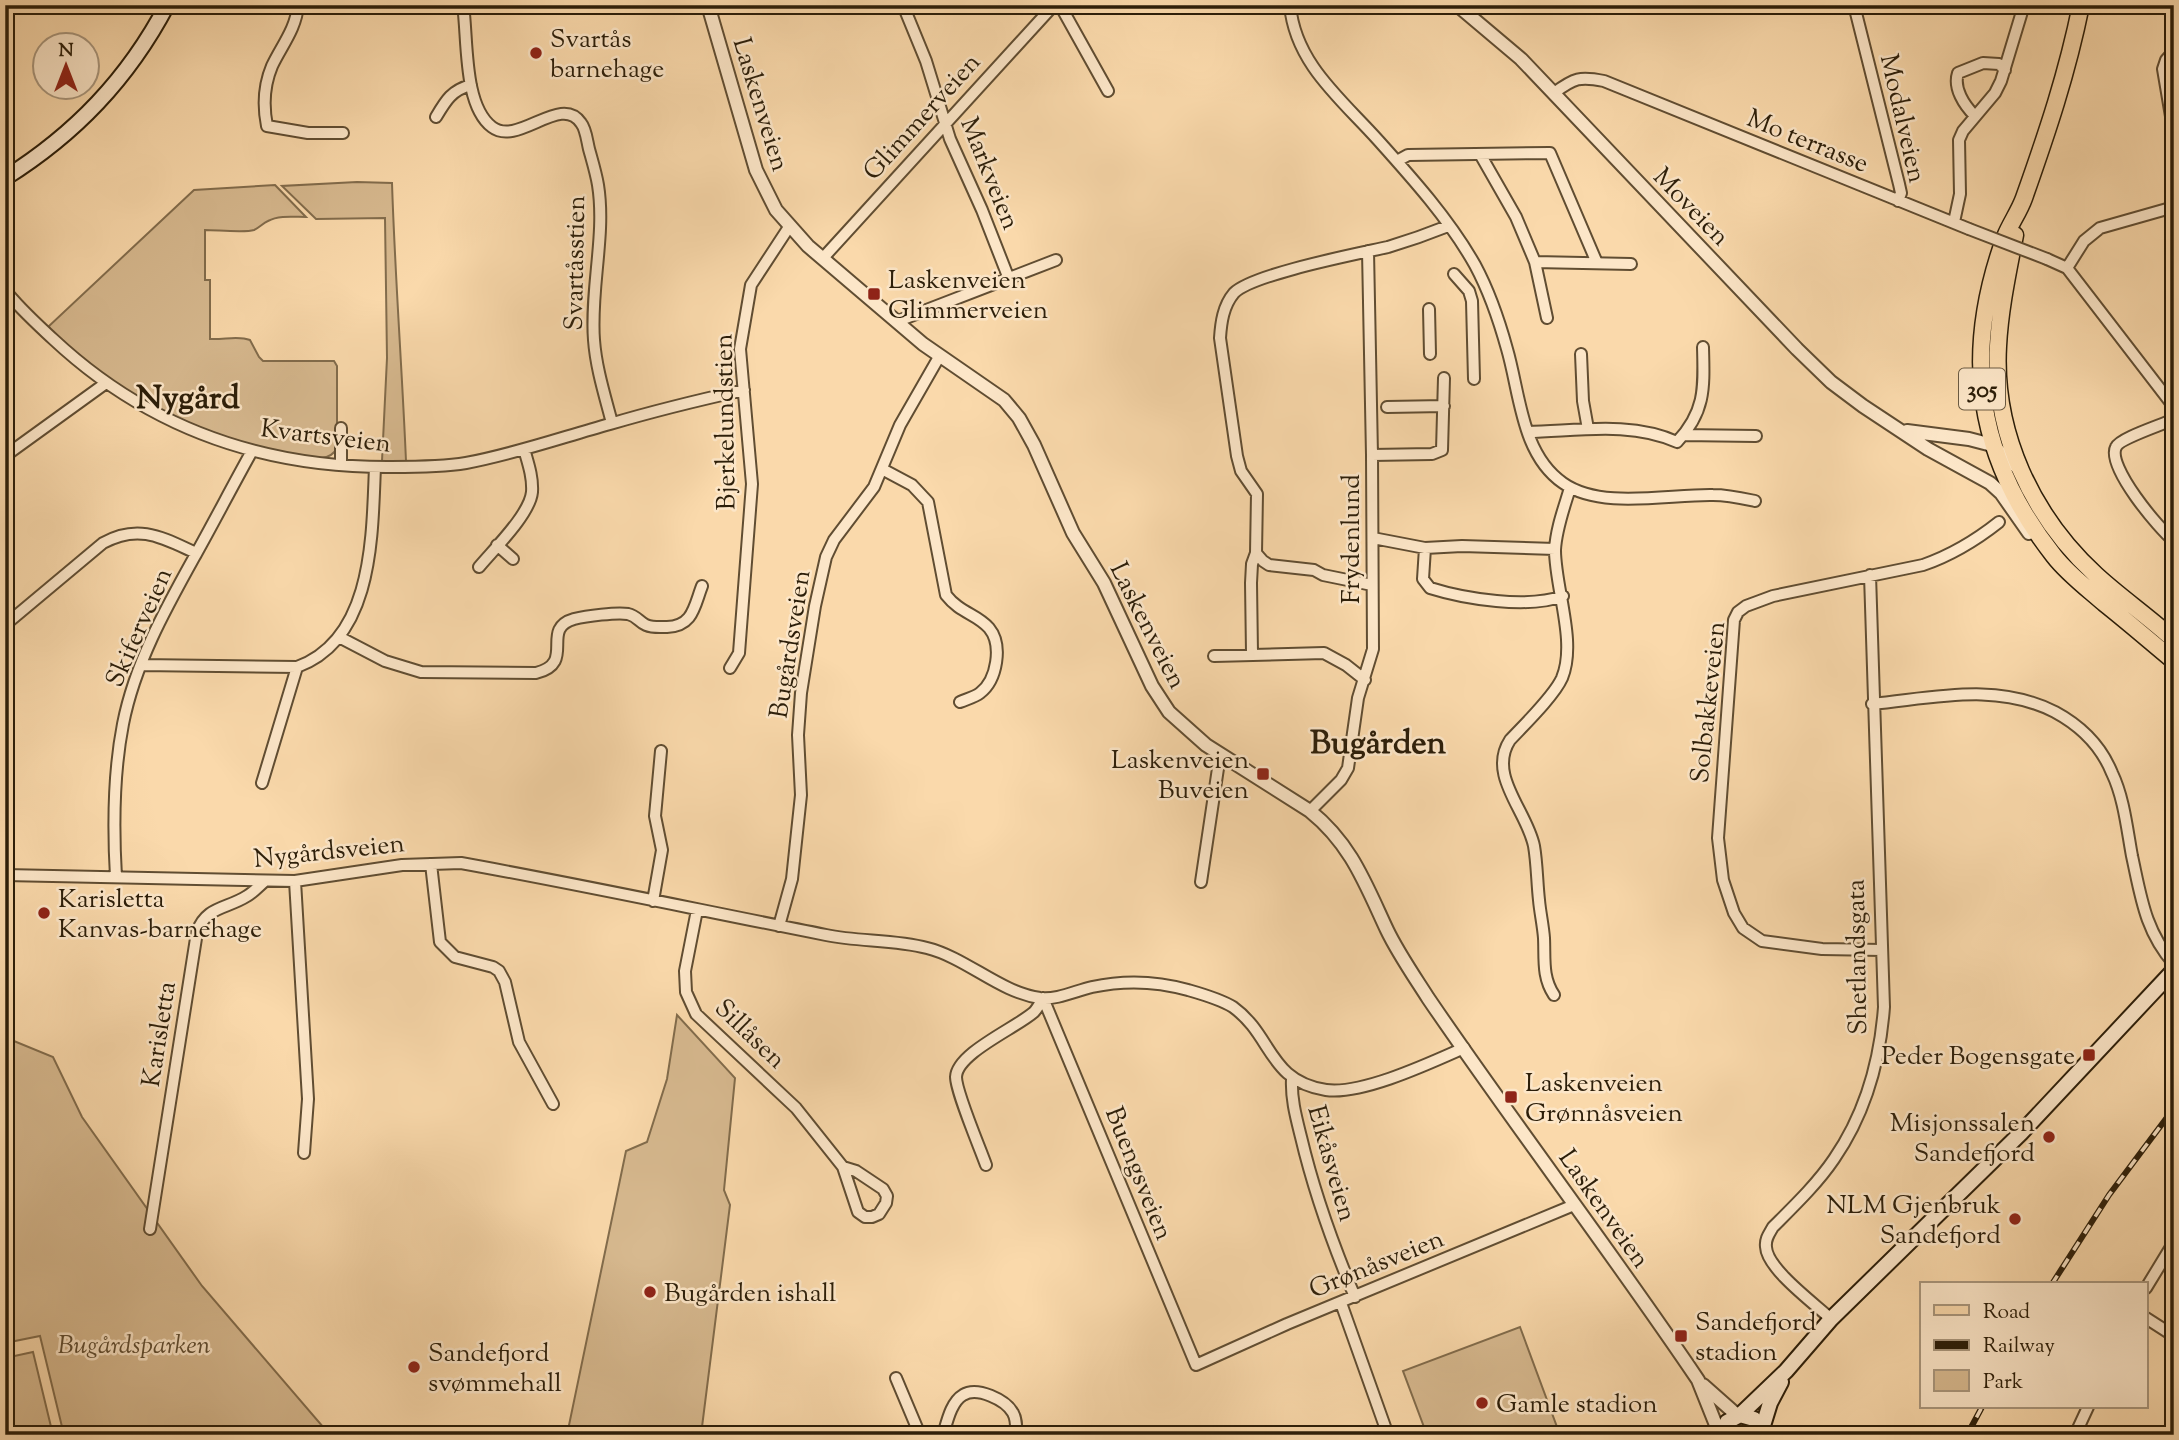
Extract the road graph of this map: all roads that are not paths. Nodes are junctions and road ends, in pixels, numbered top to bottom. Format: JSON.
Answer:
{"nodes":[{"id":1,"x":167,"y":5,"type":"edge"},
{"id":2,"x":298,"y":5,"type":"edge"},
{"id":3,"x":463,"y":5,"type":"edge"},
{"id":4,"x":708,"y":5,"type":"edge"},
{"id":5,"x":903,"y":5,"type":"edge"},
{"id":6,"x":1054,"y":5,"type":"edge"},
{"id":7,"x":1060,"y":5,"type":"edge"},
{"id":8,"x":1290,"y":5,"type":"edge"},
{"id":9,"x":1457,"y":5,"type":"edge"},
{"id":10,"x":1854,"y":5,"type":"edge"},
{"id":11,"x":2024,"y":5,"type":"edge"},
{"id":12,"x":2081,"y":5,"type":"edge"},
{"id":13,"x":2174,"y":51,"type":"edge"},
{"id":14,"x":2005,"y":70,"type":"junction"},
{"id":15,"x":471,"y":85,"type":"junction"},
{"id":16,"x":1108,"y":91,"type":"dead end"},
{"id":17,"x":1554,"y":93,"type":"junction"},
{"id":18,"x":1975,"y":116,"type":"junction"},
{"id":19,"x":436,"y":117,"type":"dead end"},
{"id":20,"x":945,"y":125,"type":"junction"},
{"id":21,"x":343,"y":133,"type":"dead end"},
{"id":22,"x":2174,"y":134,"type":"edge"},
{"id":23,"x":1480,"y":153,"type":"junction"},
{"id":24,"x":1396,"y":161,"type":"junction"},
{"id":25,"x":5,"y":178,"type":"edge"},
{"id":26,"x":1898,"y":201,"type":"junction"},
{"id":27,"x":2174,"y":207,"type":"edge"},
{"id":28,"x":2020,"y":209,"type":"junction"},
{"id":29,"x":1954,"y":222,"type":"junction"},
{"id":30,"x":1448,"y":226,"type":"junction"},
{"id":31,"x":789,"y":227,"type":"junction"},
{"id":32,"x":1368,"y":251,"type":"junction"},
{"id":33,"x":823,"y":258,"type":"junction"},
{"id":34,"x":1056,"y":260,"type":"dead end"},
{"id":35,"x":1535,"y":262,"type":"junction"},
{"id":36,"x":1597,"y":263,"type":"junction"},
{"id":37,"x":1631,"y":264,"type":"dead end"},
{"id":38,"x":2067,"y":268,"type":"junction"},
{"id":39,"x":1454,"y":274,"type":"dead end"},
{"id":40,"x":1009,"y":279,"type":"junction"},
{"id":41,"x":6,"y":293,"type":"edge"},
{"id":42,"x":1429,"y":309,"type":"dead end"},
{"id":43,"x":1547,"y":318,"type":"dead end"},
{"id":44,"x":898,"y":321,"type":"junction"},
{"id":45,"x":1703,"y":347,"type":"dead end"},
{"id":46,"x":1430,"y":354,"type":"dead end"},
{"id":47,"x":1581,"y":354,"type":"dead end"},
{"id":48,"x":939,"y":357,"type":"junction"},
{"id":49,"x":1444,"y":379,"type":"dead end"},
{"id":50,"x":1474,"y":379,"type":"dead end"},
{"id":51,"x":106,"y":383,"type":"junction"},
{"id":52,"x":744,"y":390,"type":"junction"},
{"id":53,"x":1444,"y":406,"type":"junction"},
{"id":54,"x":1387,"y":407,"type":"dead end"},
{"id":55,"x":2174,"y":407,"type":"edge"},
{"id":56,"x":2174,"y":419,"type":"edge"},
{"id":57,"x":612,"y":423,"type":"junction"},
{"id":58,"x":341,"y":428,"type":"dead end"},
{"id":59,"x":1588,"y":429,"type":"junction"},
{"id":60,"x":1901,"y":430,"type":"junction"},
{"id":61,"x":1528,"y":432,"type":"junction"},
{"id":62,"x":1683,"y":435,"type":"junction"},
{"id":63,"x":1756,"y":436,"type":"dead end"},
{"id":64,"x":1993,"y":445,"type":"junction"},
{"id":65,"x":524,"y":449,"type":"junction"},
{"id":66,"x":252,"y":451,"type":"junction"},
{"id":67,"x":1373,"y":455,"type":"junction"},
{"id":68,"x":5,"y":456,"type":"edge"},
{"id":69,"x":341,"y":465,"type":"junction"},
{"id":70,"x":374,"y":467,"type":"junction"},
{"id":71,"x":2019,"y":468,"type":"junction"},
{"id":72,"x":882,"y":469,"type":"junction"},
{"id":73,"x":1570,"y":488,"type":"junction"},
{"id":74,"x":1755,"y":501,"type":"dead end"},
{"id":75,"x":1999,"y":522,"type":"dead end"},
{"id":76,"x":1373,"y":538,"type":"junction"},
{"id":77,"x":2174,"y":541,"type":"edge"},
{"id":78,"x":497,"y":545,"type":"junction"},
{"id":79,"x":1425,"y":548,"type":"junction"},
{"id":80,"x":1555,"y":549,"type":"junction"},
{"id":81,"x":196,"y":553,"type":"junction"},
{"id":82,"x":1256,"y":553,"type":"junction"},
{"id":83,"x":2054,"y":557,"type":"junction"},
{"id":84,"x":513,"y":559,"type":"dead end"},
{"id":85,"x":479,"y":567,"type":"dead end"},
{"id":86,"x":1870,"y":576,"type":"junction"},
{"id":87,"x":1372,"y":585,"type":"junction"},
{"id":88,"x":702,"y":586,"type":"dead end"},
{"id":89,"x":1563,"y":596,"type":"junction"},
{"id":90,"x":5,"y":625,"type":"edge"},
{"id":91,"x":339,"y":637,"type":"junction"},
{"id":92,"x":2174,"y":640,"type":"edge"},
{"id":93,"x":1252,"y":653,"type":"junction"},
{"id":94,"x":1214,"y":656,"type":"dead end"},
{"id":95,"x":2174,"y":661,"type":"edge"},
{"id":96,"x":141,"y":664,"type":"junction"},
{"id":97,"x":296,"y":667,"type":"junction"},
{"id":98,"x":730,"y":668,"type":"dead end"},
{"id":99,"x":1365,"y":680,"type":"junction"},
{"id":100,"x":960,"y":702,"type":"dead end"},
{"id":101,"x":1872,"y":704,"type":"junction"},
{"id":102,"x":661,"y":751,"type":"dead end"},
{"id":103,"x":1220,"y":755,"type":"junction"},
{"id":104,"x":262,"y":783,"type":"dead end"},
{"id":105,"x":1310,"y":811,"type":"junction"},
{"id":106,"x":431,"y":864,"type":"junction"},
{"id":107,"x":5,"y":875,"type":"edge"},
{"id":108,"x":116,"y":877,"type":"junction"},
{"id":109,"x":265,"y":881,"type":"junction"},
{"id":110,"x":295,"y":881,"type":"junction"},
{"id":111,"x":1201,"y":882,"type":"dead end"},
{"id":112,"x":653,"y":901,"type":"junction"},
{"id":113,"x":697,"y":910,"type":"junction"},
{"id":114,"x":779,"y":926,"type":"junction"},
{"id":115,"x":1881,"y":950,"type":"junction"},
{"id":116,"x":2174,"y":964,"type":"edge"},
{"id":117,"x":2174,"y":970,"type":"edge"},
{"id":118,"x":1554,"y":995,"type":"dead end"},
{"id":119,"x":1043,"y":998,"type":"junction"},
{"id":120,"x":1464,"y":1048,"type":"junction"},
{"id":121,"x":1292,"y":1079,"type":"junction"},
{"id":122,"x":553,"y":1104,"type":"dead end"},
{"id":123,"x":304,"y":1153,"type":"dead end"},
{"id":124,"x":986,"y":1166,"type":"dead end"},
{"id":125,"x":843,"y":1167,"type":"junction"},
{"id":126,"x":1574,"y":1205,"type":"junction"},
{"id":127,"x":150,"y":1230,"type":"dead end"},
{"id":128,"x":2174,"y":1242,"type":"edge"},
{"id":129,"x":2148,"y":1285,"type":"edge"},
{"id":130,"x":1355,"y":1297,"type":"junction"},
{"id":131,"x":1341,"y":1303,"type":"junction"},
{"id":132,"x":1831,"y":1319,"type":"junction"},
{"id":133,"x":2148,"y":1319,"type":"edge"},
{"id":134,"x":2174,"y":1336,"type":"edge"},
{"id":135,"x":1196,"y":1364,"type":"joint"},
{"id":136,"x":1786,"y":1371,"type":"junction"},
{"id":137,"x":896,"y":1378,"type":"dead end"},
{"id":138,"x":1698,"y":1380,"type":"junction"},
{"id":139,"x":2088,"y":1408,"type":"edge"},
{"id":140,"x":1739,"y":1416,"type":"junction"},
{"id":141,"x":1763,"y":1432,"type":"edge"},
{"id":142,"x":920,"y":1435,"type":"edge"},
{"id":143,"x":943,"y":1435,"type":"edge"},
{"id":144,"x":1016,"y":1435,"type":"edge"},
{"id":145,"x":1388,"y":1435,"type":"edge"},
{"id":146,"x":1720,"y":1435,"type":"edge"},
{"id":147,"x":2075,"y":1435,"type":"edge"}],
"edges":[{"from":1,"to":25,"type":"main road"},
{"from":2,"to":21,"type":"street"},
{"from":3,"to":15,"type":"street","name":"Svartåsstien"},
{"from":4,"to":31,"type":"street","name":"Laskenveien"},
{"from":5,"to":20,"type":"street","name":"Markveien"},
{"from":6,"to":20,"type":"street","name":"Glimmerveien"},
{"from":7,"to":16,"type":"street"},
{"from":8,"to":24,"type":"street"},
{"from":9,"to":17,"type":"street","name":"Moveien"},
{"from":10,"to":26,"type":"street","name":"Modalveien"},
{"from":11,"to":14,"type":"street"},
{"from":12,"to":28,"type":"main road","number":"305"},
{"from":13,"to":22,"type":"street"},
{"from":14,"to":18,"type":"street"},
{"from":14,"to":18,"type":"street"},
{"from":15,"to":19,"type":"street"},
{"from":15,"to":57,"type":"street","name":"Svartåsstien"},
{"from":17,"to":26,"type":"street","name":"Mo terrasse"},
{"from":17,"to":60,"type":"street","name":"Moveien"},
{"from":18,"to":29,"type":"street"},
{"from":20,"to":33,"type":"street","name":"Glimmerveien"},
{"from":20,"to":40,"type":"street","name":"Markveien"},
{"from":23,"to":24,"type":"street"},
{"from":23,"to":35,"type":"street"},
{"from":23,"to":36,"type":"street"},
{"from":24,"to":30,"type":"street"},
{"from":26,"to":29,"type":"street","name":"Mo terrasse"},
{"from":27,"to":38,"type":"street"},
{"from":28,"to":64,"type":"main road","number":"305"},
{"from":28,"to":71,"type":"main road","number":"305"},
{"from":29,"to":38,"type":"street","name":"Mo terrasse","bridge":true},
{"from":30,"to":32,"type":"street"},
{"from":30,"to":61,"type":"street"},
{"from":31,"to":33,"type":"street","name":"Laskenveien"},
{"from":31,"to":52,"type":"street","name":"Bjerkelundstien"},
{"from":32,"to":67,"type":"street","name":"Frydenlund"},
{"from":32,"to":82,"type":"street"},
{"from":33,"to":44,"type":"street","name":"Laskenveien"},
{"from":34,"to":40,"type":"street"},
{"from":35,"to":36,"type":"street"},
{"from":35,"to":43,"type":"street"},
{"from":36,"to":37,"type":"street"},
{"from":38,"to":55,"type":"street"},
{"from":39,"to":50,"type":"street"},
{"from":40,"to":44,"type":"street"},
{"from":41,"to":51,"type":"street","name":"Kvartsveien"},
{"from":42,"to":46,"type":"street"},
{"from":44,"to":48,"type":"street","name":"Laskenveien"},
{"from":45,"to":62,"type":"street"},
{"from":47,"to":59,"type":"street"},
{"from":48,"to":72,"type":"street","name":"Bugårdsveien"},
{"from":48,"to":103,"type":"street","name":"Laskenveien"},
{"from":49,"to":53,"type":"street"},
{"from":51,"to":66,"type":"street","name":"Kvartsveien"},
{"from":51,"to":68,"type":"street"},
{"from":52,"to":57,"type":"street","name":"Kvartsveien"},
{"from":52,"to":98,"type":"street","name":"Bjerkelundstien"},
{"from":53,"to":54,"type":"street"},
{"from":53,"to":67,"type":"street"},
{"from":56,"to":77,"type":"street"},
{"from":57,"to":65,"type":"street","name":"Kvartsveien"},
{"from":58,"to":69,"type":"street"},
{"from":59,"to":61,"type":"street"},
{"from":59,"to":62,"type":"street"},
{"from":60,"to":64,"type":"street","name":"Moveien"},
{"from":60,"to":83,"type":"street","name":"Moveien"},
{"from":61,"to":73,"type":"street"},
{"from":62,"to":63,"type":"street"},
{"from":64,"to":71,"type":"street","name":"Moveien"},
{"from":64,"to":83,"type":"main road","number":"305"},
{"from":65,"to":70,"type":"street","name":"Kvartsveien"},
{"from":65,"to":78,"type":"street"},
{"from":66,"to":69,"type":"street","name":"Kvartsveien"},
{"from":66,"to":81,"type":"street","name":"Skiferveien"},
{"from":67,"to":76,"type":"street","name":"Frydenlund"},
{"from":69,"to":70,"type":"street","name":"Kvartsveien"},
{"from":70,"to":91,"type":"street"},
{"from":71,"to":92,"type":"main road","number":"305"},
{"from":72,"to":100,"type":"street"},
{"from":72,"to":114,"type":"street","name":"Bugårdsveien"},
{"from":73,"to":74,"type":"street"},
{"from":73,"to":80,"type":"street"},
{"from":75,"to":86,"type":"street","name":"Solbakkeveien"},
{"from":76,"to":79,"type":"street"},
{"from":76,"to":87,"type":"street","name":"Frydenlund"},
{"from":78,"to":84,"type":"street"},
{"from":78,"to":85,"type":"street"},
{"from":79,"to":80,"type":"street"},
{"from":79,"to":89,"type":"street"},
{"from":80,"to":89,"type":"street"},
{"from":81,"to":90,"type":"street"},
{"from":81,"to":96,"type":"street","name":"Skiferveien"},
{"from":82,"to":87,"type":"street"},
{"from":82,"to":93,"type":"street"},
{"from":83,"to":95,"type":"main road","number":"305"},
{"from":86,"to":101,"type":"street","name":"Shetlandsgata"},
{"from":86,"to":115,"type":"street","name":"Solbakkeveien"},
{"from":87,"to":99,"type":"street","name":"Frydenlund"},
{"from":88,"to":91,"type":"street"},
{"from":89,"to":118,"type":"street"},
{"from":91,"to":97,"type":"street"},
{"from":93,"to":94,"type":"street"},
{"from":93,"to":99,"type":"street"},
{"from":96,"to":97,"type":"street"},
{"from":96,"to":108,"type":"street","name":"Skiferveien"},
{"from":97,"to":104,"type":"street"},
{"from":99,"to":105,"type":"street","name":"Frydenlund"},
{"from":101,"to":115,"type":"street","name":"Shetlandsgata"},
{"from":101,"to":116,"type":"street"},
{"from":102,"to":112,"type":"street"},
{"from":103,"to":105,"type":"street","name":"Laskenveien"},
{"from":103,"to":111,"type":"street"},
{"from":105,"to":120,"type":"street","name":"Laskenveien"},
{"from":106,"to":110,"type":"street","name":"Nygårdsveien"},
{"from":106,"to":112,"type":"street","name":"Nygårdsveien"},
{"from":106,"to":122,"type":"street"},
{"from":107,"to":108,"type":"street","name":"Nygårdsveien"},
{"from":108,"to":109,"type":"street","name":"Nygårdsveien"},
{"from":109,"to":110,"type":"street","name":"Nygårdsveien"},
{"from":109,"to":127,"type":"street","name":"Karisletta"},
{"from":110,"to":123,"type":"street"},
{"from":112,"to":113,"type":"street","name":"Nygårdsveien"},
{"from":113,"to":114,"type":"street","name":"Nygårdsveien"},
{"from":113,"to":125,"type":"street","name":"Sillåsen"},
{"from":114,"to":119,"type":"street","name":"Nygårdsveien"},
{"from":115,"to":132,"type":"street","name":"Shetlandsgata"},
{"from":117,"to":132,"type":"main road"},
{"from":119,"to":121,"type":"street","name":"Nygårdsveien"},
{"from":119,"to":124,"type":"street"},
{"from":119,"to":135,"type":"street","name":"Buengsveien"},
{"from":120,"to":121,"type":"street"},
{"from":120,"to":126,"type":"street","name":"Laskenveien"},
{"from":121,"to":130,"type":"street","name":"Eikåsveien"},
{"from":125,"to":125,"type":"street","name":"Sillåsen"},
{"from":126,"to":130,"type":"street","name":"Grønåsveien"},
{"from":126,"to":138,"type":"street","name":"Laskenveien"},
{"from":128,"to":129,"type":"street"},
{"from":130,"to":131,"type":"street","name":"Grønåsveien"},
{"from":131,"to":135,"type":"street","name":"Grønåsveien"},
{"from":131,"to":145,"type":"street"},
{"from":132,"to":136,"type":"main road"},
{"from":133,"to":134,"type":"street"},
{"from":136,"to":140,"type":"main road"},
{"from":136,"to":141,"type":"main road"},
{"from":137,"to":142,"type":"street"},
{"from":138,"to":140,"type":"street","name":"Laskenveien"},
{"from":138,"to":146,"type":"street","name":"Laskenveien"},
{"from":139,"to":147,"type":"street"},
{"from":140,"to":141,"type":"main road"},
{"from":140,"to":146,"type":"main road"},
{"from":143,"to":144,"type":"street"}]}
